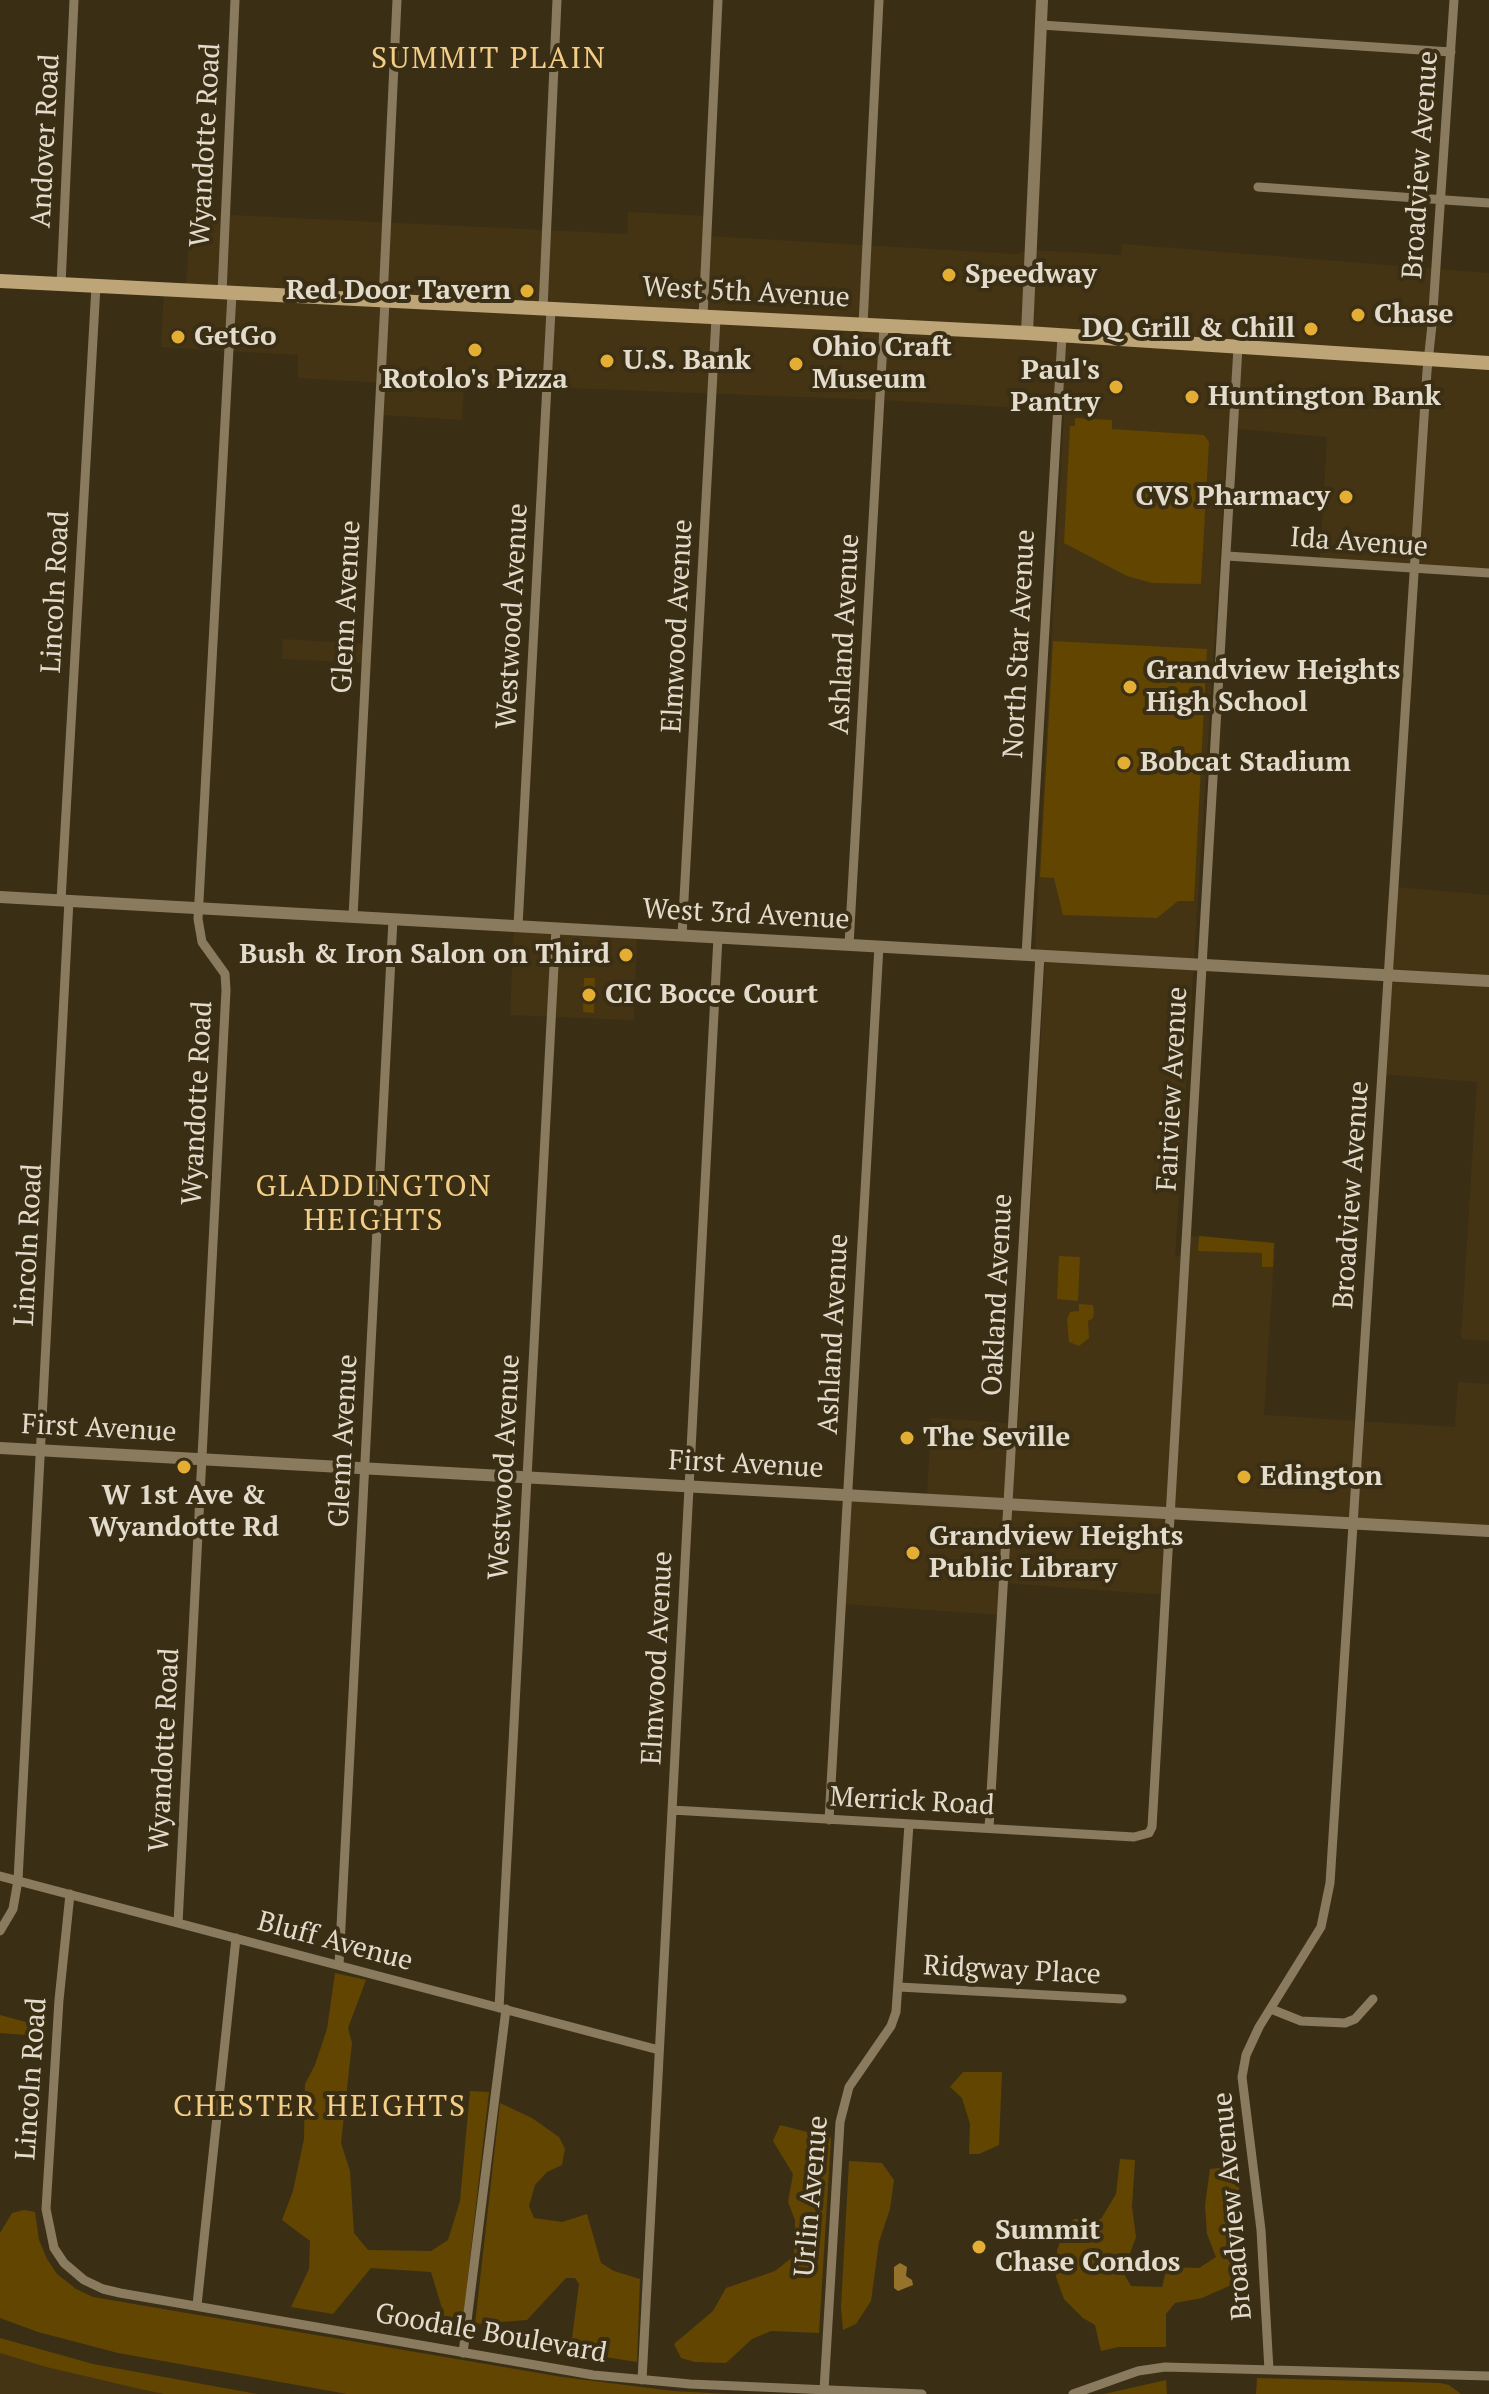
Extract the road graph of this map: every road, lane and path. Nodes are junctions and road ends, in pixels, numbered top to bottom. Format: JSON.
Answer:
{"nodes":[{"id":1,"x":74,"y":0,"type":"edge"},
{"id":2,"x":235,"y":0,"type":"edge"},
{"id":3,"x":397,"y":0,"type":"edge"},
{"id":4,"x":557,"y":0,"type":"edge"},
{"id":5,"x":718,"y":0,"type":"edge"},
{"id":6,"x":879,"y":0,"type":"edge"},
{"id":7,"x":1042,"y":0,"type":"edge"},
{"id":8,"x":1454,"y":0,"type":"edge"},
{"id":9,"x":1041,"y":25,"type":"junction"},
{"id":10,"x":1451,"y":52,"type":"junction"},
{"id":11,"x":1258,"y":187,"type":"dead end"},
{"id":12,"x":1440,"y":199,"type":"junction"},
{"id":13,"x":1489,"y":203,"type":"edge"},
{"id":14,"x":0,"y":281,"type":"edge"},
{"id":15,"x":61,"y":285,"type":"junction"},
{"id":16,"x":96,"y":286,"type":"junction"},
{"id":17,"x":227,"y":293,"type":"junction"},
{"id":18,"x":384,"y":300,"type":"junction"},
{"id":19,"x":547,"y":310,"type":"junction"},
{"id":20,"x":710,"y":318,"type":"junction"},
{"id":21,"x":863,"y":325,"type":"junction"},
{"id":22,"x":884,"y":326,"type":"junction"},
{"id":23,"x":1027,"y":333,"type":"junction"},
{"id":24,"x":1062,"y":336,"type":"junction"},
{"id":25,"x":1238,"y":347,"type":"junction"},
{"id":26,"x":1429,"y":359,"type":"junction"},
{"id":27,"x":1489,"y":363,"type":"edge"},
{"id":28,"x":1227,"y":556,"type":"junction"},
{"id":29,"x":1415,"y":568,"type":"junction"},
{"id":30,"x":1489,"y":573,"type":"edge"},
{"id":31,"x":0,"y":897,"type":"edge"},
{"id":32,"x":65,"y":900,"type":"junction"},
{"id":33,"x":198,"y":908,"type":"junction"},
{"id":34,"x":353,"y":916,"type":"junction"},
{"id":35,"x":393,"y":919,"type":"junction"},
{"id":36,"x":518,"y":926,"type":"junction"},
{"id":37,"x":556,"y":928,"type":"junction"},
{"id":38,"x":682,"y":935,"type":"junction"},
{"id":39,"x":718,"y":937,"type":"junction"},
{"id":40,"x":849,"y":945,"type":"junction"},
{"id":41,"x":879,"y":946,"type":"junction"},
{"id":42,"x":1026,"y":955,"type":"junction"},
{"id":43,"x":1040,"y":955,"type":"junction"},
{"id":44,"x":1202,"y":965,"type":"junction"},
{"id":45,"x":1388,"y":975,"type":"junction"},
{"id":46,"x":1489,"y":981,"type":"edge"},
{"id":47,"x":0,"y":1448,"type":"edge"},
{"id":48,"x":40,"y":1450,"type":"junction"},
{"id":49,"x":202,"y":1459,"type":"junction"},
{"id":50,"x":364,"y":1467,"type":"junction"},
{"id":51,"x":527,"y":1477,"type":"junction"},
{"id":52,"x":689,"y":1486,"type":"junction"},
{"id":53,"x":847,"y":1495,"type":"junction"},
{"id":54,"x":1008,"y":1504,"type":"junction"},
{"id":55,"x":1170,"y":1513,"type":"junction"},
{"id":56,"x":1354,"y":1523,"type":"junction"},
{"id":57,"x":1489,"y":1531,"type":"edge"},
{"id":58,"x":672,"y":1810,"type":"junction"},
{"id":59,"x":829,"y":1820,"type":"junction"},
{"id":60,"x":909,"y":1824,"type":"junction"},
{"id":61,"x":989,"y":1828,"type":"junction"},
{"id":62,"x":1149,"y":1833,"type":"joint"},
{"id":63,"x":0,"y":1876,"type":"edge"},
{"id":64,"x":18,"y":1880,"type":"junction"},
{"id":65,"x":70,"y":1894,"type":"junction"},
{"id":66,"x":178,"y":1923,"type":"junction"},
{"id":67,"x":0,"y":1931,"type":"edge"},
{"id":68,"x":236,"y":1938,"type":"junction"},
{"id":69,"x":339,"y":1965,"type":"junction"},
{"id":70,"x":899,"y":1987,"type":"junction"},
{"id":71,"x":1122,"y":1999,"type":"dead end"},
{"id":72,"x":1373,"y":1999,"type":"dead end"},
{"id":73,"x":502,"y":2009,"type":"junction"},
{"id":74,"x":1271,"y":2009,"type":"junction"},
{"id":75,"x":659,"y":2050,"type":"junction"},
{"id":76,"x":64,"y":2263,"type":"joint"},
{"id":77,"x":197,"y":2305,"type":"junction"},
{"id":78,"x":463,"y":2353,"type":"junction"},
{"id":79,"x":1269,"y":2370,"type":"junction"},
{"id":80,"x":1489,"y":2376,"type":"edge"},
{"id":81,"x":642,"y":2380,"type":"junction"},
{"id":82,"x":824,"y":2392,"type":"edge"},
{"id":83,"x":922,"y":2394,"type":"edge"},
{"id":84,"x":1073,"y":2394,"type":"edge"}],
"edges":[{"from":1,"to":15,"type":"street","name":"Andover Road"},
{"from":2,"to":17,"type":"street","name":"Wyandotte Road"},
{"from":3,"to":18,"type":"street","name":"Glenn Avenue"},
{"from":4,"to":19,"type":"street","name":"Westwood Avenue"},
{"from":5,"to":20,"type":"street","name":"Elmwood Avenue"},
{"from":6,"to":21,"type":"street"},
{"from":7,"to":9,"type":"street"},
{"from":8,"to":10,"type":"street","name":"Broadview Avenue"},
{"from":9,"to":10,"type":"street"},
{"from":9,"to":23,"type":"street"},
{"from":10,"to":12,"type":"street","name":"Broadview Avenue"},
{"from":11,"to":12,"type":"street"},
{"from":12,"to":13,"type":"street"},
{"from":12,"to":26,"type":"street","name":"Broadview Avenue"},
{"from":14,"to":15,"type":"main road","name":"West 5th Avenue"},
{"from":15,"to":16,"type":"main road","name":"West 5th Avenue"},
{"from":16,"to":17,"type":"main road","name":"West 5th Avenue"},
{"from":16,"to":32,"type":"street","name":"Lincoln Road"},
{"from":17,"to":18,"type":"main road","name":"West 5th Avenue"},
{"from":17,"to":33,"type":"street","name":"Wyandotte Road"},
{"from":18,"to":19,"type":"main road","name":"West 5th Avenue"},
{"from":18,"to":34,"type":"street","name":"Glenn Avenue"},
{"from":19,"to":20,"type":"main road","name":"West 5th Avenue"},
{"from":19,"to":36,"type":"street","name":"Westwood Avenue"},
{"from":20,"to":21,"type":"main road","name":"West 5th Avenue"},
{"from":20,"to":38,"type":"street","name":"Elmwood Avenue"},
{"from":21,"to":22,"type":"main road","name":"West 5th Avenue"},
{"from":22,"to":23,"type":"main road","name":"West 5th Avenue"},
{"from":22,"to":40,"type":"street","name":"Ashland Avenue"},
{"from":23,"to":24,"type":"main road","name":"West 5th Avenue"},
{"from":24,"to":25,"type":"main road","name":"West 5th Avenue"},
{"from":24,"to":42,"type":"street","name":"North Star Avenue"},
{"from":25,"to":26,"type":"main road","name":"West 5th Avenue"},
{"from":25,"to":28,"type":"street","name":"Fairview Avenue"},
{"from":26,"to":27,"type":"main road","name":"West 5th Avenue"},
{"from":26,"to":29,"type":"street","name":"Broadview Avenue"},
{"from":28,"to":29,"type":"street","name":"Ida Avenue"},
{"from":28,"to":44,"type":"street","name":"Fairview Avenue"},
{"from":29,"to":30,"type":"street","name":"Ida Avenue"},
{"from":29,"to":45,"type":"street","name":"Broadview Avenue"},
{"from":31,"to":32,"type":"street","name":"West 3rd Avenue"},
{"from":32,"to":33,"type":"street","name":"West 3rd Avenue"},
{"from":32,"to":48,"type":"street","name":"Lincoln Road"},
{"from":33,"to":34,"type":"street","name":"West 3rd Avenue"},
{"from":33,"to":49,"type":"street","name":"Wyandotte Road"},
{"from":34,"to":35,"type":"street","name":"West 3rd Avenue"},
{"from":35,"to":36,"type":"street","name":"West 3rd Avenue"},
{"from":35,"to":50,"type":"street","name":"Glenn Avenue"},
{"from":36,"to":37,"type":"street","name":"West 3rd Avenue"},
{"from":37,"to":38,"type":"street","name":"West 3rd Avenue"},
{"from":37,"to":51,"type":"street","name":"Westwood Avenue"},
{"from":38,"to":39,"type":"street","name":"West 3rd Avenue"},
{"from":39,"to":40,"type":"street","name":"West 3rd Avenue"},
{"from":39,"to":52,"type":"street","name":"Elmwood Avenue"},
{"from":40,"to":41,"type":"street","name":"West 3rd Avenue"},
{"from":41,"to":42,"type":"street","name":"West 3rd Avenue"},
{"from":41,"to":53,"type":"street","name":"Ashland Avenue"},
{"from":42,"to":43,"type":"street","name":"West 3rd Avenue"},
{"from":43,"to":44,"type":"street","name":"West 3rd Avenue"},
{"from":43,"to":54,"type":"street","name":"Oakland Avenue"},
{"from":44,"to":45,"type":"street","name":"West 3rd Avenue"},
{"from":44,"to":55,"type":"street","name":"Fairview Avenue"},
{"from":45,"to":46,"type":"street","name":"West 3rd Avenue"},
{"from":45,"to":56,"type":"street","name":"Broadview Avenue"},
{"from":47,"to":48,"type":"street","name":"First Avenue"},
{"from":48,"to":49,"type":"street","name":"First Avenue"},
{"from":48,"to":64,"type":"street","name":"Lincoln Road"},
{"from":49,"to":50,"type":"street","name":"First Avenue"},
{"from":49,"to":66,"type":"street","name":"Wyandotte Road"},
{"from":50,"to":51,"type":"street","name":"First Avenue"},
{"from":50,"to":69,"type":"street","name":"Glenn Avenue"},
{"from":51,"to":52,"type":"street","name":"First Avenue"},
{"from":51,"to":73,"type":"street","name":"Westwood Avenue"},
{"from":52,"to":53,"type":"street","name":"First Avenue"},
{"from":52,"to":58,"type":"street","name":"Elmwood Avenue"},
{"from":53,"to":54,"type":"street","name":"First Avenue"},
{"from":53,"to":59,"type":"street","name":"Ashland Avenue"},
{"from":54,"to":55,"type":"street","name":"First Avenue"},
{"from":54,"to":61,"type":"street","name":"Oakland Avenue"},
{"from":55,"to":56,"type":"street","name":"First Avenue"},
{"from":55,"to":62,"type":"street","name":"Fairview Avenue"},
{"from":56,"to":57,"type":"street","name":"First Avenue"},
{"from":56,"to":74,"type":"street","name":"Broadview Avenue"},
{"from":58,"to":59,"type":"street","name":"Merrick Road"},
{"from":58,"to":75,"type":"street","name":"Elmwood Avenue"},
{"from":59,"to":60,"type":"street","name":"Merrick Road"},
{"from":60,"to":61,"type":"street","name":"Merrick Road"},
{"from":60,"to":70,"type":"street","name":"Urlin Avenue"},
{"from":61,"to":62,"type":"street","name":"Merrick Road"},
{"from":63,"to":64,"type":"street","name":"Bluff Avenue"},
{"from":64,"to":65,"type":"street","name":"Bluff Avenue"},
{"from":64,"to":67,"type":"street","name":"Lincoln Road"},
{"from":65,"to":66,"type":"street","name":"Bluff Avenue"},
{"from":65,"to":76,"type":"street","name":"Lincoln Road"},
{"from":66,"to":68,"type":"street","name":"Bluff Avenue"},
{"from":68,"to":69,"type":"street","name":"Bluff Avenue"},
{"from":68,"to":77,"type":"street"},
{"from":69,"to":73,"type":"street","name":"Bluff Avenue"},
{"from":70,"to":71,"type":"street","name":"Ridgway Place"},
{"from":70,"to":82,"type":"street","name":"Urlin Avenue"},
{"from":72,"to":74,"type":"street"},
{"from":73,"to":75,"type":"street","name":"Bluff Avenue"},
{"from":73,"to":78,"type":"street","name":"Westwood Avenue"},
{"from":74,"to":79,"type":"street","name":"Broadview Avenue"},
{"from":75,"to":81,"type":"street","name":"Elmwood Avenue"},
{"from":76,"to":77,"type":"street","name":"Goodale Boulevard"},
{"from":77,"to":78,"type":"street","name":"Goodale Boulevard"},
{"from":78,"to":81,"type":"street","name":"Goodale Boulevard"},
{"from":79,"to":80,"type":"street"},
{"from":79,"to":84,"type":"street"},
{"from":81,"to":82,"type":"street","name":"Goodale Boulevard"},
{"from":82,"to":83,"type":"street","name":"Goodale Boulevard"}]}
